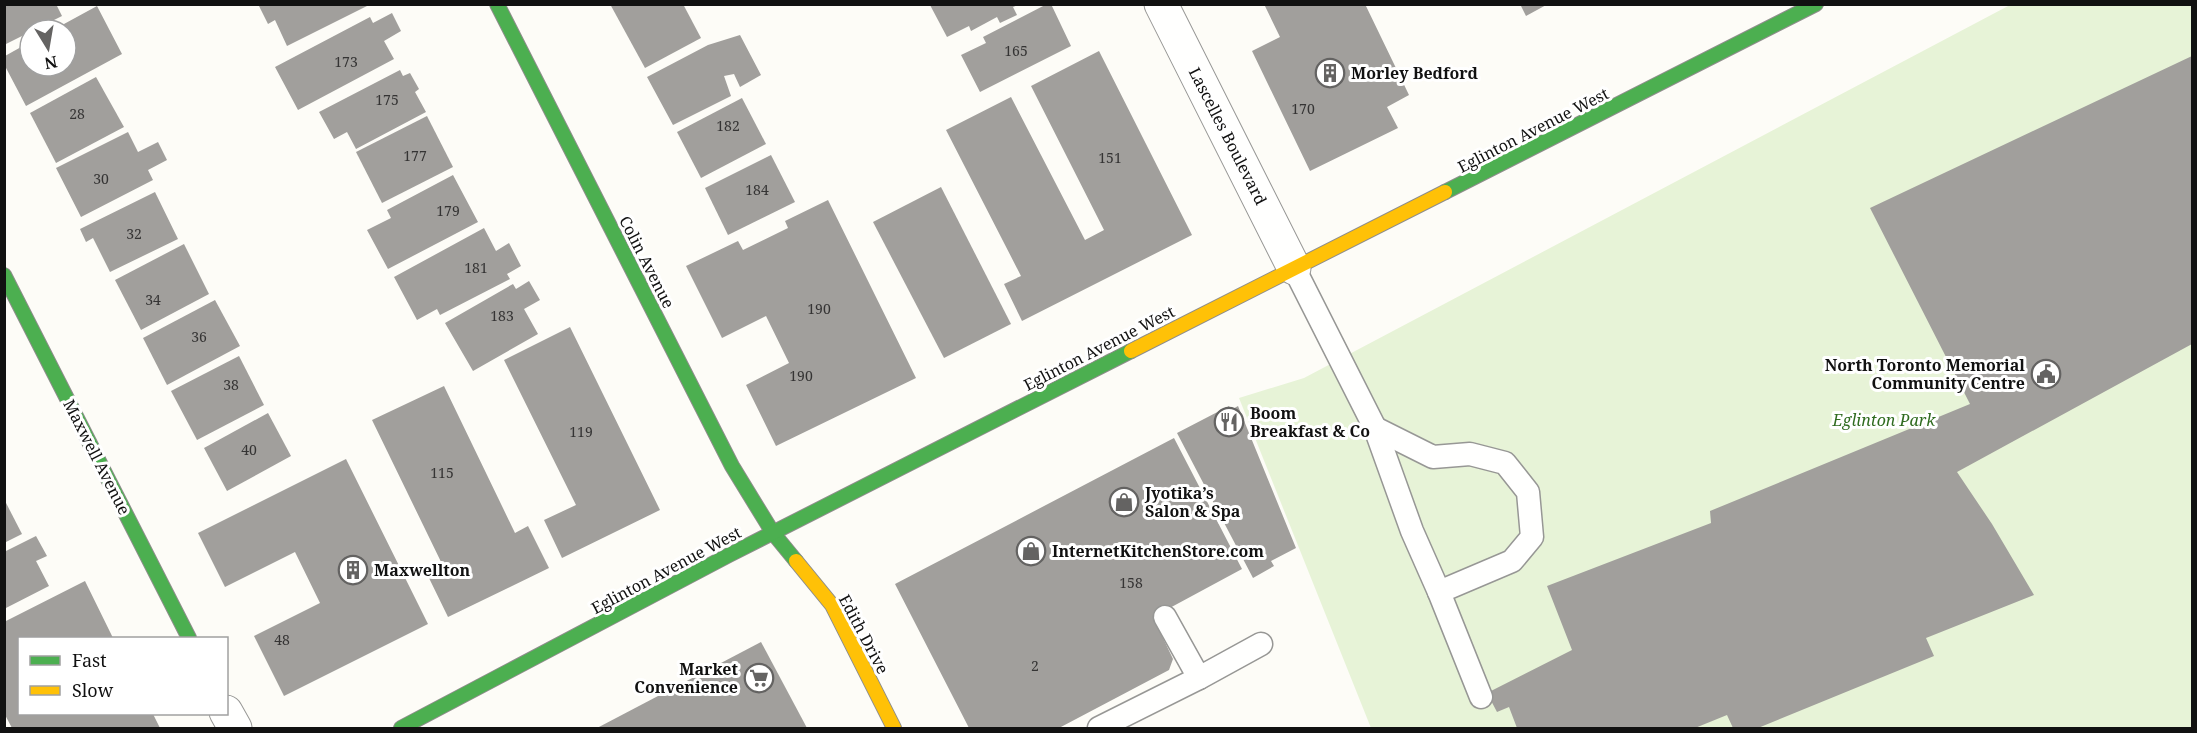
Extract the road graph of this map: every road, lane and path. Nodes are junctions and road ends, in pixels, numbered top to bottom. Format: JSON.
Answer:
{"nodes":[{"id":1,"x":497,"y":4,"type":"edge"},
{"id":2,"x":1161,"y":4,"type":"edge"},
{"id":3,"x":1816,"y":4,"type":"edge"},
{"id":4,"x":1294,"y":268,"type":"junction"},
{"id":5,"x":4,"y":275,"type":"edge"},
{"id":6,"x":1375,"y":428,"type":"junction"},
{"id":7,"x":773,"y":533,"type":"junction"},
{"id":8,"x":1439,"y":592,"type":"junction"},
{"id":9,"x":1165,"y":617,"type":"dead end"},
{"id":10,"x":188,"y":637,"type":"edge"},
{"id":11,"x":1261,"y":644,"type":"dead end"},
{"id":12,"x":1199,"y":678,"type":"junction"},
{"id":13,"x":1481,"y":697,"type":"dead end"},
{"id":14,"x":227,"y":715,"type":"edge"},
{"id":15,"x":234,"y":729,"type":"edge"},
{"id":16,"x":401,"y":729,"type":"edge"},
{"id":17,"x":894,"y":729,"type":"edge"},
{"id":18,"x":1099,"y":729,"type":"edge"}],
"edges":[{"from":1,"to":7,"type":"main road","name":"Colin Avenue"},
{"from":2,"to":4,"type":"street","name":"Lascelles Boulevard"},
{"from":3,"to":4,"type":"main road","name":"Eglinton Avenue West"},
{"from":4,"to":6,"type":"lane"},
{"from":4,"to":7,"type":"main road","name":"Eglinton Avenue West"},
{"from":5,"to":10,"type":"main road","name":"Maxwell Avenue"},
{"from":6,"to":8,"type":"lane"},
{"from":6,"to":8,"type":"lane"},
{"from":7,"to":16,"type":"main road","name":"Eglinton Avenue West"},
{"from":7,"to":17,"type":"main road","name":"Edith Drive"},
{"from":8,"to":13,"type":"lane"},
{"from":9,"to":12,"type":"lane"},
{"from":11,"to":12,"type":"lane"},
{"from":12,"to":18,"type":"lane"},
{"from":14,"to":15,"type":"street"}]}
